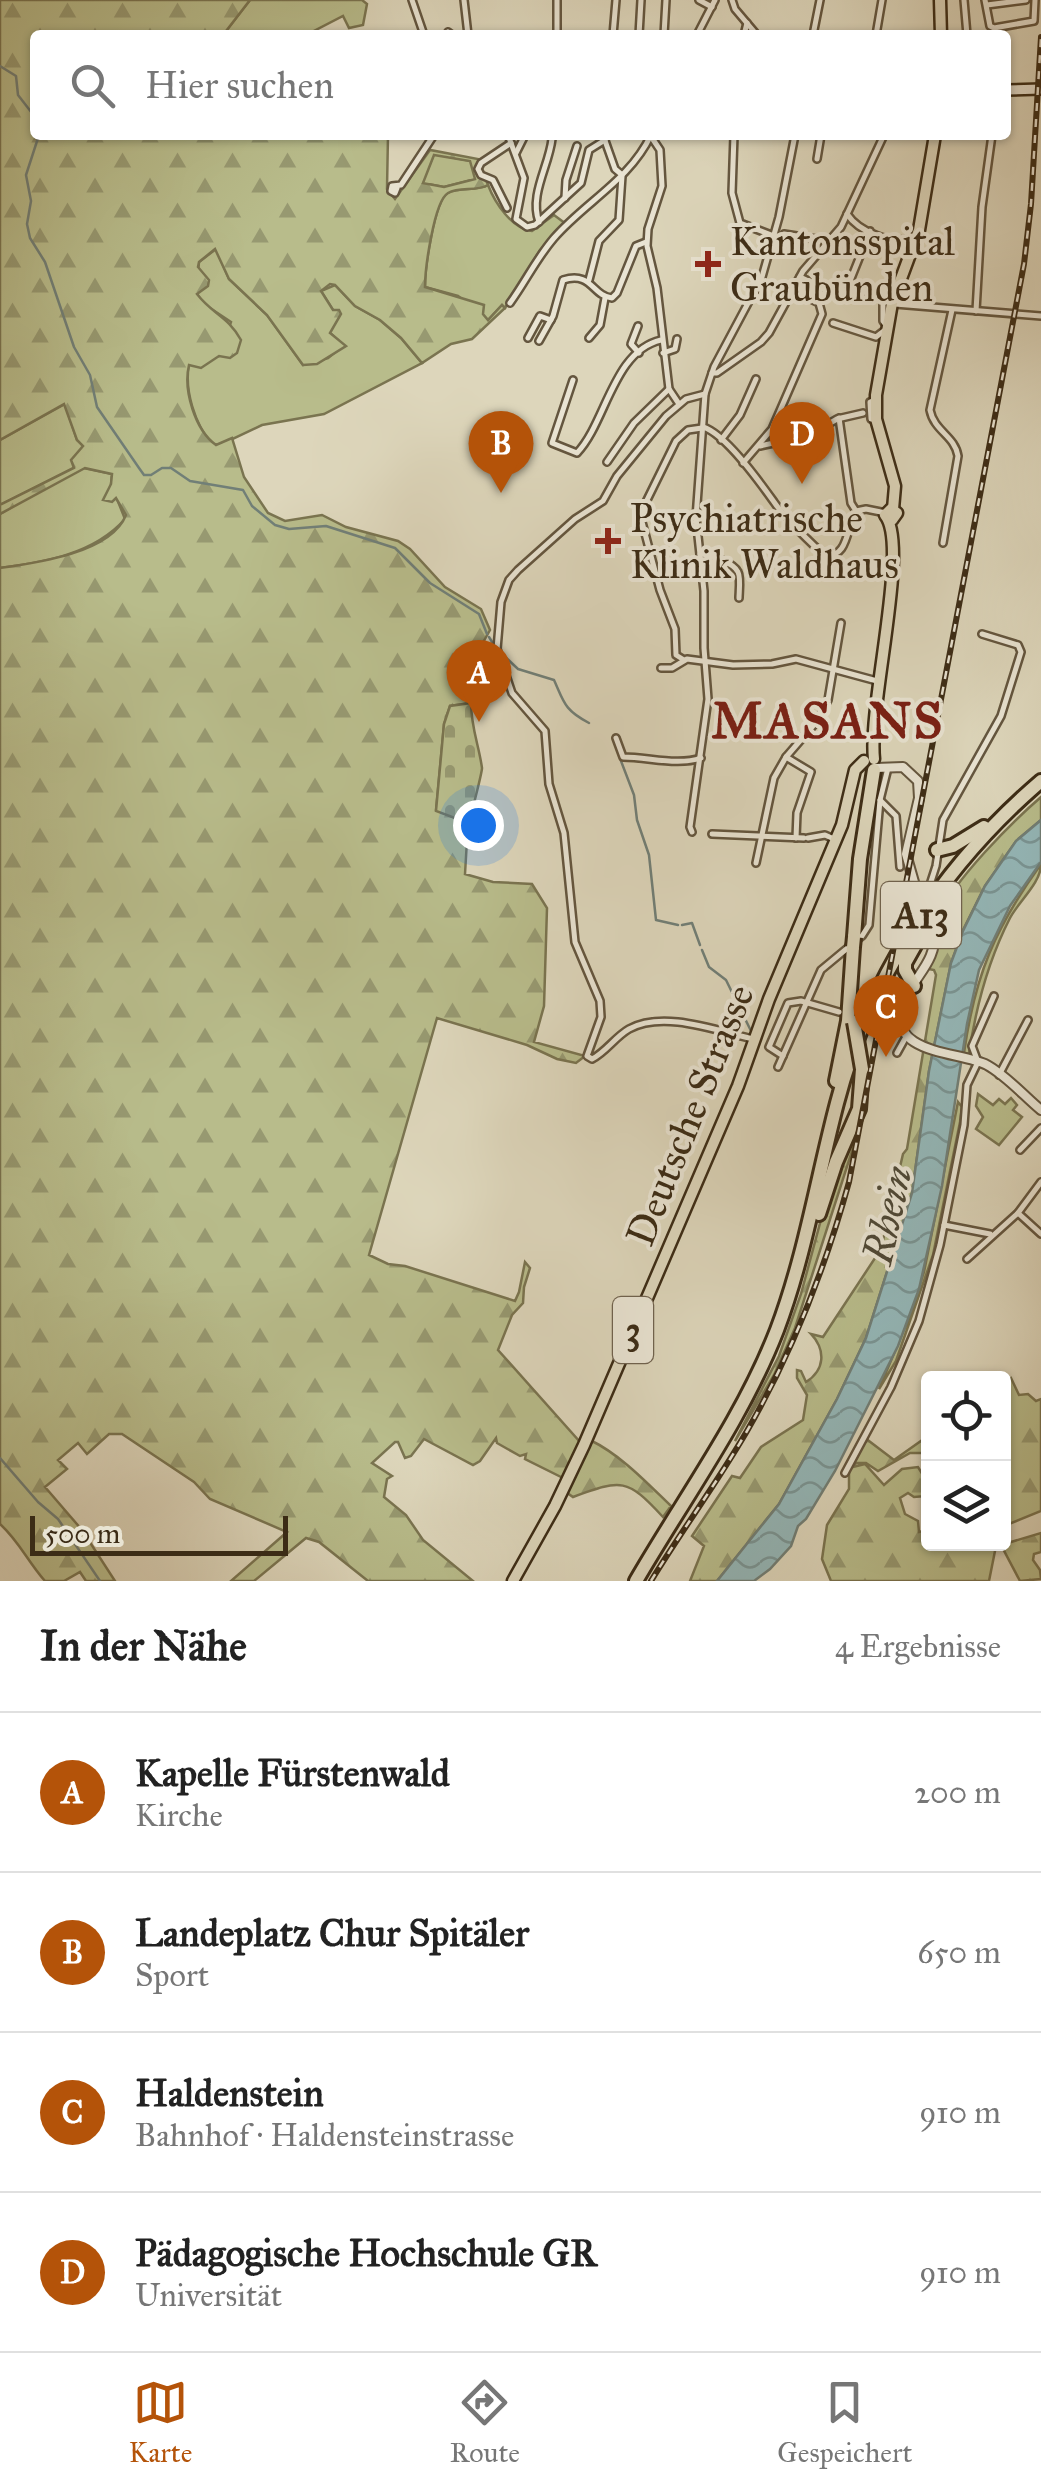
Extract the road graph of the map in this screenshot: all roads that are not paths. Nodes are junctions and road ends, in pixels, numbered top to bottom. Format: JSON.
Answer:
{"nodes":[{"id":1,"x":412,"y":0,"type":"edge"},
{"id":2,"x":464,"y":0,"type":"edge"},
{"id":3,"x":557,"y":0,"type":"edge"},
{"id":4,"x":616,"y":0,"type":"edge"},
{"id":5,"x":640,"y":0,"type":"edge"},
{"id":6,"x":666,"y":0,"type":"edge"},
{"id":7,"x":699,"y":0,"type":"edge"},
{"id":8,"x":732,"y":0,"type":"edge"},
{"id":9,"x":820,"y":0,"type":"edge"},
{"id":10,"x":882,"y":0,"type":"edge"},
{"id":11,"x":940,"y":0,"type":"edge"},
{"id":12,"x":964,"y":0,"type":"edge"},
{"id":13,"x":1026,"y":0,"type":"edge"},
{"id":14,"x":1035,"y":0,"type":"edge"},
{"id":15,"x":986,"y":2,"type":"edge"},
{"id":16,"x":713,"y":4,"type":"edge"},
{"id":17,"x":747,"y":23,"type":"junction"},
{"id":18,"x":422,"y":30,"type":"edge"},
{"id":19,"x":467,"y":30,"type":"edge"},
{"id":20,"x":556,"y":30,"type":"edge"},
{"id":21,"x":613,"y":30,"type":"edge"},
{"id":22,"x":638,"y":30,"type":"edge"},
{"id":23,"x":664,"y":30,"type":"edge"},
{"id":24,"x":700,"y":30,"type":"edge"},
{"id":25,"x":745,"y":30,"type":"edge"},
{"id":26,"x":753,"y":30,"type":"edge"},
{"id":27,"x":815,"y":30,"type":"edge"},
{"id":28,"x":877,"y":30,"type":"edge"},
{"id":29,"x":941,"y":30,"type":"edge"},
{"id":30,"x":966,"y":30,"type":"edge"},
{"id":31,"x":1041,"y":89,"type":"edge"},
{"id":32,"x":1011,"y":90,"type":"edge"},
{"id":33,"x":431,"y":140,"type":"edge"},
{"id":34,"x":510,"y":140,"type":"edge"},
{"id":35,"x":523,"y":140,"type":"edge"},
{"id":36,"x":552,"y":140,"type":"dead end"},
{"id":37,"x":601,"y":140,"type":"edge"},
{"id":38,"x":605,"y":140,"type":"edge"},
{"id":39,"x":647,"y":140,"type":"edge"},
{"id":40,"x":653,"y":140,"type":"edge"},
{"id":41,"x":734,"y":140,"type":"edge"},
{"id":42,"x":794,"y":140,"type":"edge"},
{"id":43,"x":820,"y":140,"type":"edge"},
{"id":44,"x":882,"y":140,"type":"edge"},
{"id":45,"x":933,"y":140,"type":"edge"},
{"id":46,"x":991,"y":140,"type":"edge"},
{"id":47,"x":512,"y":143,"type":"junction"},
{"id":48,"x":577,"y":146,"type":"dead end"},
{"id":49,"x":516,"y":153,"type":"junction"},
{"id":50,"x":818,"y":160,"type":"dead end"},
{"id":51,"x":621,"y":174,"type":"junction"},
{"id":52,"x":397,"y":188,"type":"dead end"},
{"id":53,"x":565,"y":198,"type":"junction"},
{"id":54,"x":506,"y":208,"type":"dead end"},
{"id":55,"x":847,"y":214,"type":"junction"},
{"id":56,"x":539,"y":222,"type":"junction"},
{"id":57,"x":919,"y":230,"type":"junction"},
{"id":58,"x":870,"y":231,"type":"junction"},
{"id":59,"x":784,"y":234,"type":"dead end"},
{"id":60,"x":774,"y":236,"type":"junction"},
{"id":61,"x":829,"y":241,"type":"junction"},
{"id":62,"x":646,"y":242,"type":"junction"},
{"id":63,"x":800,"y":277,"type":"junction"},
{"id":64,"x":588,"y":281,"type":"junction"},
{"id":65,"x":793,"y":290,"type":"junction"},
{"id":66,"x":838,"y":295,"type":"dead end"},
{"id":67,"x":605,"y":298,"type":"junction"},
{"id":68,"x":510,"y":304,"type":"dead end"},
{"id":69,"x":892,"y":304,"type":"junction"},
{"id":70,"x":952,"y":310,"type":"junction"},
{"id":71,"x":976,"y":311,"type":"junction"},
{"id":72,"x":1041,"y":316,"type":"edge"},
{"id":73,"x":551,"y":320,"type":"junction"},
{"id":74,"x":833,"y":323,"type":"dead end"},
{"id":75,"x":638,"y":326,"type":"dead end"},
{"id":76,"x":886,"y":328,"type":"junction"},
{"id":77,"x":528,"y":338,"type":"dead end"},
{"id":78,"x":589,"y":338,"type":"dead end"},
{"id":79,"x":677,"y":339,"type":"dead end"},
{"id":80,"x":661,"y":340,"type":"junction"},
{"id":81,"x":539,"y":341,"type":"dead end"},
{"id":82,"x":663,"y":353,"type":"junction"},
{"id":83,"x":639,"y":354,"type":"junction"},
{"id":84,"x":711,"y":373,"type":"junction"},
{"id":85,"x":756,"y":378,"type":"dead end"},
{"id":86,"x":572,"y":380,"type":"dead end"},
{"id":87,"x":669,"y":389,"type":"junction"},
{"id":88,"x":706,"y":394,"type":"junction"},
{"id":89,"x":679,"y":404,"type":"junction"},
{"id":90,"x":863,"y":413,"type":"dead end"},
{"id":91,"x":840,"y":418,"type":"junction"},
{"id":92,"x":703,"y":427,"type":"junction"},
{"id":93,"x":624,"y":437,"type":"junction"},
{"id":94,"x":721,"y":440,"type":"junction"},
{"id":95,"x":641,"y":445,"type":"junction"},
{"id":96,"x":760,"y":446,"type":"junction"},
{"id":97,"x":607,"y":462,"type":"dead end"},
{"id":98,"x":742,"y":463,"type":"junction"},
{"id":99,"x":856,"y":512,"type":"junction"},
{"id":100,"x":890,"y":514,"type":"junction"},
{"id":101,"x":943,"y":543,"type":"dead end"},
{"id":102,"x":700,"y":554,"type":"junction"},
{"id":103,"x":740,"y":598,"type":"dead end"},
{"id":104,"x":841,"y":622,"type":"dead end"},
{"id":105,"x":982,"y":634,"type":"dead end"},
{"id":106,"x":684,"y":660,"type":"junction"},
{"id":107,"x":705,"y":662,"type":"junction"},
{"id":108,"x":661,"y":668,"type":"dead end"},
{"id":109,"x":835,"y":668,"type":"junction"},
{"id":110,"x":877,"y":681,"type":"junction"},
{"id":111,"x":616,"y":738,"type":"dead end"},
{"id":112,"x":701,"y":758,"type":"junction"},
{"id":113,"x":786,"y":758,"type":"junction"},
{"id":114,"x":872,"y":767,"type":"junction"},
{"id":115,"x":1041,"y":784,"type":"edge"},
{"id":116,"x":874,"y":801,"type":"junction"},
{"id":117,"x":692,"y":818,"type":"dead end"},
{"id":118,"x":712,"y":834,"type":"dead end"},
{"id":119,"x":762,"y":837,"type":"junction"},
{"id":120,"x":803,"y":838,"type":"junction"},
{"id":121,"x":836,"y":840,"type":"junction"},
{"id":122,"x":938,"y":850,"type":"junction"},
{"id":123,"x":756,"y":863,"type":"dead end"},
{"id":124,"x":900,"y":867,"type":"dead end"},
{"id":125,"x":946,"y":891,"type":"junction"},
{"id":126,"x":923,"y":895,"type":"junction"},
{"id":127,"x":853,"y":948,"type":"junction"},
{"id":128,"x":916,"y":978,"type":"junction"},
{"id":129,"x":994,"y":996,"type":"dead end"},
{"id":130,"x":805,"y":1003,"type":"junction"},
{"id":131,"x":839,"y":1012,"type":"dead end"},
{"id":132,"x":1028,"y":1020,"type":"dead end"},
{"id":133,"x":906,"y":1035,"type":"junction"},
{"id":134,"x":754,"y":1039,"type":"junction"},
{"id":135,"x":897,"y":1053,"type":"dead end"},
{"id":136,"x":783,"y":1056,"type":"junction"},
{"id":137,"x":975,"y":1061,"type":"junction"},
{"id":138,"x":778,"y":1067,"type":"dead end"},
{"id":139,"x":1000,"y":1074,"type":"junction"},
{"id":140,"x":1041,"y":1110,"type":"edge"},
{"id":141,"x":1041,"y":1128,"type":"edge"},
{"id":142,"x":1020,"y":1150,"type":"dead end"},
{"id":143,"x":1041,"y":1182,"type":"edge"},
{"id":144,"x":1018,"y":1213,"type":"junction"},
{"id":145,"x":814,"y":1221,"type":"junction"},
{"id":146,"x":944,"y":1225,"type":"junction"},
{"id":147,"x":990,"y":1234,"type":"junction"},
{"id":148,"x":1041,"y":1234,"type":"edge"},
{"id":149,"x":966,"y":1258,"type":"dead end"},
{"id":150,"x":845,"y":1473,"type":"dead end"},
{"id":151,"x":513,"y":1581,"type":"edge"},
{"id":152,"x":639,"y":1581,"type":"edge"}],
"edges":[{"from":1,"to":18,"type":"street"},
{"from":2,"to":19,"type":"street"},
{"from":3,"to":20,"type":"street"},
{"from":4,"to":21,"type":"street"},
{"from":5,"to":22,"type":"street"},
{"from":6,"to":23,"type":"street"},
{"from":7,"to":16,"type":"street"},
{"from":8,"to":17,"type":"street"},
{"from":9,"to":27,"type":"street"},
{"from":10,"to":28,"type":"street"},
{"from":11,"to":29,"type":"main road"},
{"from":12,"to":30,"type":"street"},
{"from":13,"to":15,"type":"street"},
{"from":14,"to":15,"type":"street"},
{"from":16,"to":24,"type":"street"},
{"from":17,"to":25,"type":"street"},
{"from":17,"to":26,"type":"street"},
{"from":31,"to":32,"type":"main road"},
{"from":33,"to":52,"type":"street"},
{"from":34,"to":47,"type":"street"},
{"from":35,"to":49,"type":"street"},
{"from":36,"to":56,"type":"street"},
{"from":37,"to":53,"type":"street"},
{"from":38,"to":51,"type":"street"},
{"from":39,"to":51,"type":"street"},
{"from":40,"to":62,"type":"street"},
{"from":41,"to":60,"type":"street"},
{"from":42,"to":60,"type":"street"},
{"from":43,"to":50,"type":"street"},
{"from":44,"to":55,"type":"street"},
{"from":45,"to":57,"type":"main road","number":"3"},
{"from":46,"to":71,"type":"street"},
{"from":47,"to":49,"type":"street"},
{"from":47,"to":54,"type":"street"},
{"from":48,"to":53,"type":"street"},
{"from":49,"to":56,"type":"street"},
{"from":51,"to":64,"type":"street"},
{"from":51,"to":68,"type":"street"},
{"from":53,"to":56,"type":"street"},
{"from":55,"to":58,"type":"street"},
{"from":55,"to":61,"type":"street"},
{"from":57,"to":58,"type":"street"},
{"from":57,"to":69,"type":"main road","number":"3"},
{"from":58,"to":76,"type":"street"},
{"from":59,"to":61,"type":"street"},
{"from":60,"to":84,"type":"street"},
{"from":61,"to":63,"type":"street"},
{"from":62,"to":67,"type":"street"},
{"from":62,"to":80,"type":"street"},
{"from":63,"to":65,"type":"street"},
{"from":63,"to":66,"type":"street"},
{"from":64,"to":67,"type":"street"},
{"from":64,"to":73,"type":"street"},
{"from":65,"to":84,"type":"street"},
{"from":65,"to":96,"type":"street"},
{"from":67,"to":78,"type":"street"},
{"from":69,"to":70,"type":"street"},
{"from":69,"to":76,"type":"main road","number":"3"},
{"from":70,"to":71,"type":"street"},
{"from":70,"to":101,"type":"street"},
{"from":71,"to":72,"type":"street"},
{"from":73,"to":77,"type":"street"},
{"from":73,"to":81,"type":"street"},
{"from":74,"to":76,"type":"street"},
{"from":75,"to":83,"type":"street"},
{"from":76,"to":100,"type":"main road","number":"3"},
{"from":79,"to":82,"type":"street"},
{"from":80,"to":82,"type":"street"},
{"from":80,"to":83,"type":"street"},
{"from":82,"to":87,"type":"street"},
{"from":83,"to":86,"type":"street"},
{"from":84,"to":88,"type":"street"},
{"from":85,"to":94,"type":"street"},
{"from":87,"to":89,"type":"street"},
{"from":87,"to":93,"type":"street"},
{"from":88,"to":89,"type":"street"},
{"from":88,"to":92,"type":"street"},
{"from":89,"to":95,"type":"street"},
{"from":90,"to":91,"type":"street"},
{"from":91,"to":96,"type":"street"},
{"from":91,"to":99,"type":"street"},
{"from":92,"to":94,"type":"street"},
{"from":92,"to":102,"type":"street"},
{"from":92,"to":106,"type":"street"},
{"from":93,"to":95,"type":"street"},
{"from":93,"to":97,"type":"street"},
{"from":94,"to":98,"type":"street"},
{"from":95,"to":134,"type":"street"},
{"from":96,"to":98,"type":"street"},
{"from":98,"to":99,"type":"street"},
{"from":99,"to":100,"type":"street"},
{"from":100,"to":110,"type":"main road","number":"3"},
{"from":102,"to":103,"type":"street"},
{"from":102,"to":107,"type":"street"},
{"from":104,"to":109,"type":"street"},
{"from":105,"to":122,"type":"street"},
{"from":106,"to":107,"type":"street"},
{"from":106,"to":108,"type":"street"},
{"from":107,"to":109,"type":"street"},
{"from":107,"to":112,"type":"street"},
{"from":109,"to":110,"type":"street"},
{"from":109,"to":113,"type":"street"},
{"from":110,"to":114,"type":"main road","number":"3"},
{"from":111,"to":112,"type":"street"},
{"from":112,"to":117,"type":"street"},
{"from":113,"to":119,"type":"street"},
{"from":113,"to":120,"type":"street"},
{"from":114,"to":116,"type":"highway","number":"A13"},
{"from":114,"to":116,"type":"street"},
{"from":114,"to":121,"type":"main road","name":"Deutsche Strasse","number":"3"},
{"from":114,"to":126,"type":"street"},
{"from":115,"to":122,"type":"highway","number":"A13"},
{"from":115,"to":125,"type":"highway","number":"A13"},
{"from":115,"to":145,"type":"highway","number":"A13"},
{"from":116,"to":124,"type":"street"},
{"from":116,"to":127,"type":"highway","number":"A13"},
{"from":116,"to":130,"type":"street"},
{"from":118,"to":119,"type":"street"},
{"from":119,"to":120,"type":"street"},
{"from":119,"to":123,"type":"street"},
{"from":120,"to":121,"type":"street"},
{"from":121,"to":134,"type":"main road","name":"Deutsche Strasse","number":"3"},
{"from":122,"to":126,"type":"street"},
{"from":125,"to":128,"type":"highway","number":"A13"},
{"from":125,"to":145,"type":"highway","number":"A13"},
{"from":126,"to":128,"type":"street","bridge":true},
{"from":127,"to":145,"type":"highway","number":"A13"},
{"from":127,"to":145,"type":"highway","number":"A13","bridge":true},
{"from":128,"to":133,"type":"street"},
{"from":129,"to":137,"type":"street"},
{"from":130,"to":131,"type":"street"},
{"from":130,"to":136,"type":"street"},
{"from":130,"to":136,"type":"street"},
{"from":132,"to":139,"type":"street"},
{"from":133,"to":135,"type":"street"},
{"from":133,"to":137,"type":"street"},
{"from":134,"to":151,"type":"main road","name":"Deutsche Strasse","number":"3"},
{"from":136,"to":138,"type":"street"},
{"from":137,"to":139,"type":"street"},
{"from":137,"to":146,"type":"street"},
{"from":139,"to":140,"type":"street"},
{"from":141,"to":142,"type":"street"},
{"from":143,"to":144,"type":"street"},
{"from":144,"to":147,"type":"street"},
{"from":144,"to":148,"type":"street"},
{"from":145,"to":152,"type":"highway","number":"A13"},
{"from":146,"to":147,"type":"street"},
{"from":146,"to":150,"type":"street"},
{"from":147,"to":149,"type":"street"}]}
